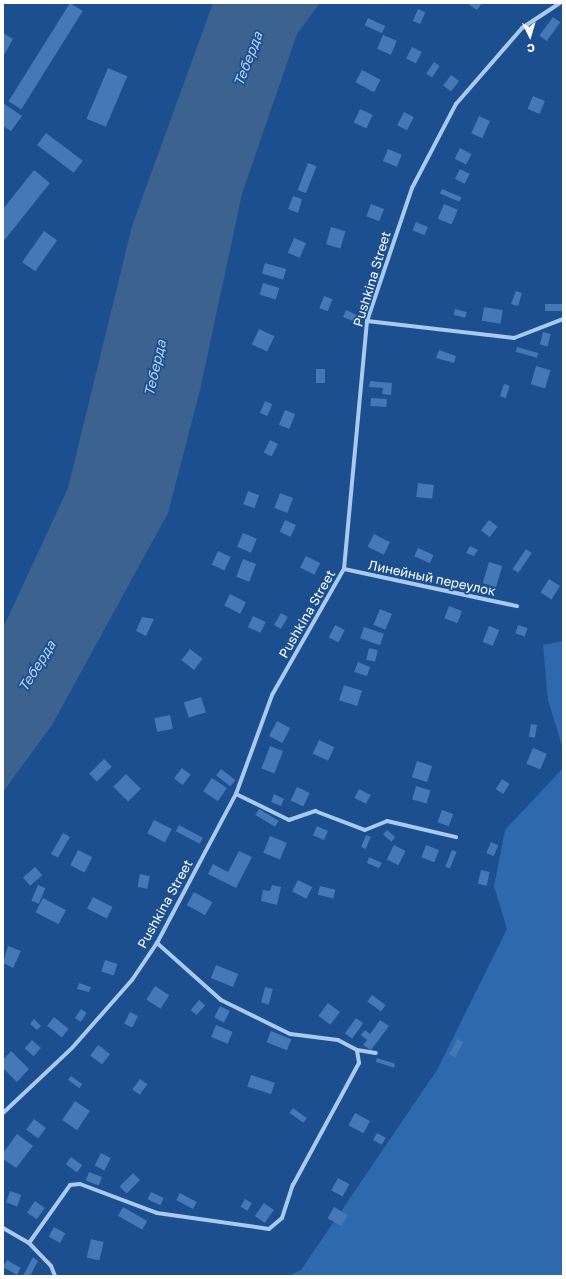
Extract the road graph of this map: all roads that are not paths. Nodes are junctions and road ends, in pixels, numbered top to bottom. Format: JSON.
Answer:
{"nodes":[{"id":1,"x":559,"y":3,"type":"edge"},
{"id":2,"x":563,"y":6,"type":"edge"},
{"id":3,"x":563,"y":319,"type":"edge"},
{"id":4,"x":367,"y":321,"type":"junction"},
{"id":5,"x":344,"y":569,"type":"junction"},
{"id":6,"x":517,"y":606,"type":"dead end"},
{"id":7,"x":236,"y":794,"type":"junction"},
{"id":8,"x":456,"y":837,"type":"dead end"},
{"id":9,"x":156,"y":943,"type":"junction"},
{"id":10,"x":357,"y":1050,"type":"junction"},
{"id":11,"x":376,"y":1053,"type":"dead end"},
{"id":12,"x":3,"y":1113,"type":"edge"},
{"id":13,"x":3,"y":1228,"type":"edge"},
{"id":14,"x":29,"y":1243,"type":"junction"},
{"id":15,"x":55,"y":1276,"type":"edge"}],
"edges":[{"from":1,"to":2,"type":"street"},
{"from":1,"to":4,"type":"street","name":"Pushkina Street"},
{"from":3,"to":4,"type":"street"},
{"from":4,"to":5,"type":"street","name":"Pushkina Street"},
{"from":5,"to":6,"type":"street","name":"Линейный переулок"},
{"from":5,"to":7,"type":"street","name":"Pushkina Street"},
{"from":7,"to":8,"type":"street"},
{"from":7,"to":9,"type":"street","name":"Pushkina Street"},
{"from":9,"to":10,"type":"street"},
{"from":9,"to":12,"type":"street","name":"Pushkina Street"},
{"from":10,"to":11,"type":"street"},
{"from":10,"to":14,"type":"street"},
{"from":13,"to":14,"type":"street"},
{"from":14,"to":15,"type":"street"}]}
